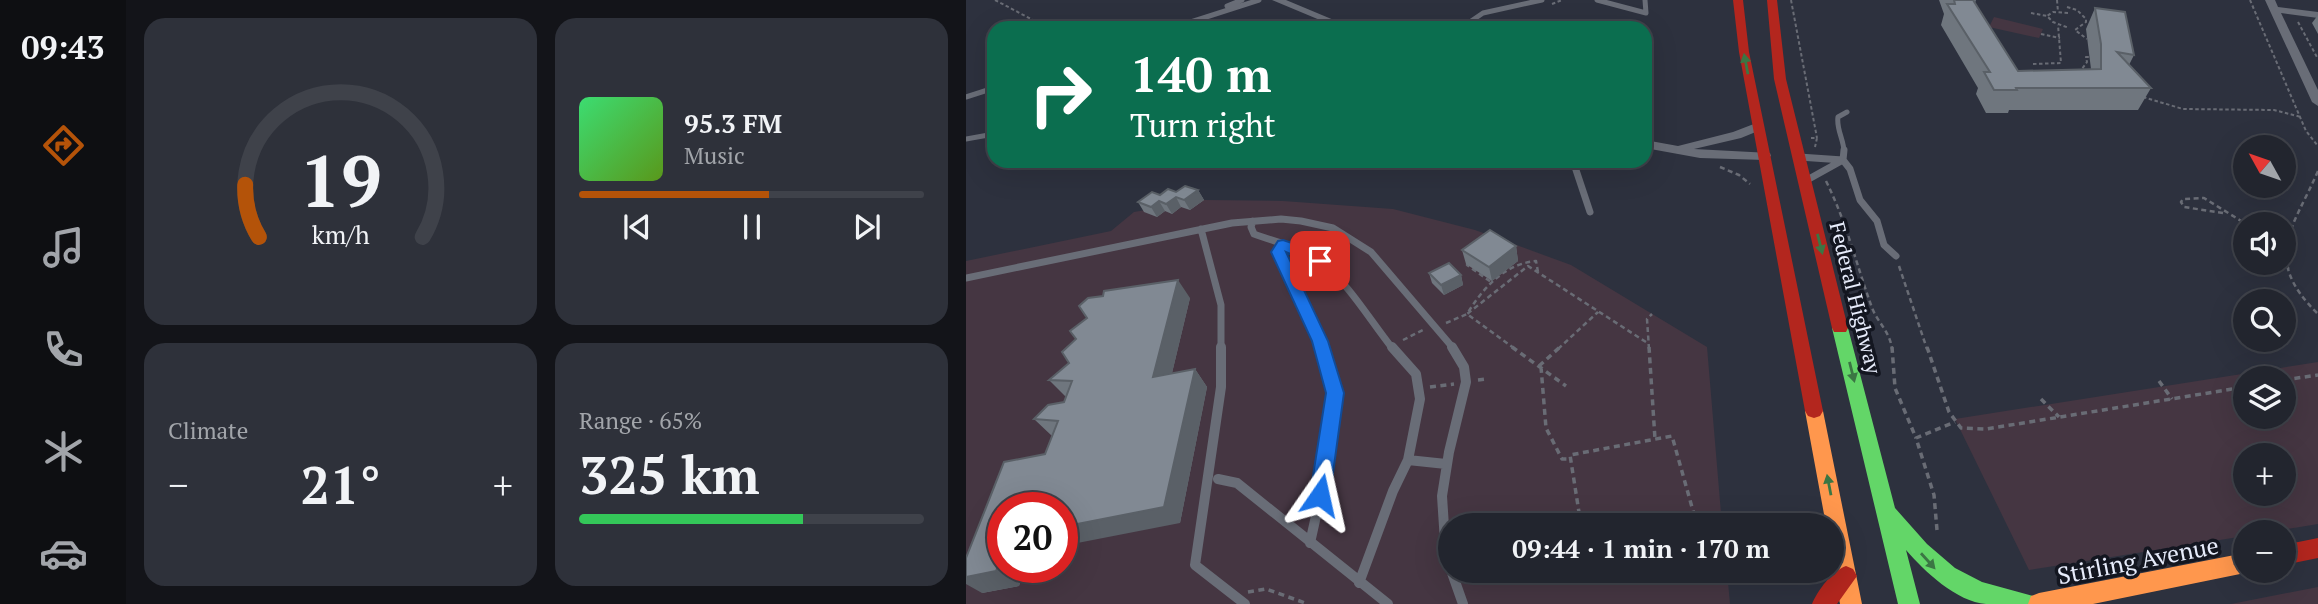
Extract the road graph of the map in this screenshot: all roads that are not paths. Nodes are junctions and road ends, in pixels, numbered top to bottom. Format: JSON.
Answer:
{"nodes":[{"id":1,"x":1242,"y":0,"type":"edge"},
{"id":2,"x":1259,"y":0,"type":"edge"},
{"id":3,"x":1277,"y":0,"type":"edge"},
{"id":4,"x":1542,"y":0,"type":"edge"},
{"id":5,"x":1597,"y":0,"type":"edge"},
{"id":6,"x":1645,"y":0,"type":"edge"},
{"id":7,"x":1738,"y":0,"type":"edge"},
{"id":8,"x":1772,"y":0,"type":"edge"},
{"id":9,"x":2272,"y":4,"type":"edge"},
{"id":10,"x":2318,"y":15,"type":"edge"},
{"id":11,"x":1188,"y":21,"type":"edge"},
{"id":12,"x":1192,"y":21,"type":"edge"},
{"id":13,"x":1330,"y":21,"type":"edge"},
{"id":14,"x":1471,"y":21,"type":"edge"},
{"id":15,"x":987,"y":90,"type":"edge"},
{"id":16,"x":966,"y":97,"type":"edge"},
{"id":17,"x":2318,"y":102,"type":"edge"},
{"id":18,"x":1847,"y":112,"type":"dead end"},
{"id":19,"x":1759,"y":126,"type":"junction"},
{"id":20,"x":987,"y":135,"type":"edge"},
{"id":21,"x":966,"y":139,"type":"edge"},
{"id":22,"x":1652,"y":145,"type":"edge"},
{"id":23,"x":1674,"y":150,"type":"junction"},
{"id":24,"x":1765,"y":156,"type":"junction"},
{"id":25,"x":1799,"y":157,"type":"junction"},
{"id":26,"x":1843,"y":160,"type":"junction"},
{"id":27,"x":1575,"y":168,"type":"edge"},
{"id":28,"x":1805,"y":182,"type":"junction"},
{"id":29,"x":1590,"y":212,"type":"dead end"},
{"id":30,"x":1253,"y":220,"type":"junction"},
{"id":31,"x":1202,"y":229,"type":"junction"},
{"id":32,"x":1283,"y":245,"type":"junction"},
{"id":33,"x":1896,"y":256,"type":"road end"},
{"id":34,"x":966,"y":278,"type":"edge"},
{"id":35,"x":1408,"y":460,"type":"junction"},
{"id":36,"x":1446,"y":464,"type":"junction"},
{"id":37,"x":1218,"y":479,"type":"dead end"},
{"id":38,"x":1885,"y":508,"type":"junction"},
{"id":39,"x":1440,"y":513,"type":"edge"},
{"id":40,"x":1310,"y":543,"type":"junction"},
{"id":41,"x":2318,"y":548,"type":"edge"},
{"id":42,"x":2296,"y":553,"type":"edge"},
{"id":43,"x":2233,"y":565,"type":"edge"},
{"id":44,"x":1846,"y":576,"type":"junction"},
{"id":45,"x":1359,"y":583,"type":"junction"},
{"id":46,"x":1456,"y":583,"type":"edge"},
{"id":47,"x":1242,"y":601,"type":"edge"},
{"id":48,"x":1388,"y":604,"type":"edge"},
{"id":49,"x":1463,"y":604,"type":"edge"},
{"id":50,"x":1824,"y":604,"type":"edge"},
{"id":51,"x":1851,"y":604,"type":"edge"},
{"id":52,"x":1909,"y":604,"type":"edge"},
{"id":53,"x":2025,"y":604,"type":"edge"},
{"id":54,"x":2039,"y":604,"type":"edge"}],
"edges":[{"from":1,"to":11,"type":"lane"},
{"from":2,"to":12,"type":"lane"},
{"from":3,"to":13,"type":"street"},
{"from":4,"to":14,"type":"lane"},
{"from":5,"to":6,"type":"lane"},
{"from":19,"to":7,"type":"main road","one_way":true},
{"from":8,"to":25,"type":"main road","name":"Federal Highway"},
{"from":9,"to":10,"type":"street"},
{"from":9,"to":17,"type":"street"},
{"from":15,"to":16,"type":"lane"},
{"from":18,"to":26,"type":"lane"},
{"from":19,"to":23,"type":"street"},
{"from":19,"to":24,"type":"main road"},
{"from":20,"to":21,"type":"lane"},
{"from":22,"to":23,"type":"street"},
{"from":23,"to":24,"type":"street"},
{"from":24,"to":25,"type":"main road"},
{"from":44,"to":24,"type":"main road","one_way":true},
{"from":25,"to":26,"type":"lane"},
{"from":25,"to":28,"type":"main road","name":"Federal Highway"},
{"from":26,"to":28,"type":"lane"},
{"from":26,"to":33,"type":"lane"},
{"from":27,"to":29,"type":"lane"},
{"from":28,"to":38,"type":"main road","name":"Federal Highway","one_way":true},
{"from":30,"to":31,"type":"lane"},
{"from":30,"to":32,"type":"lane"},
{"from":30,"to":36,"type":"lane"},
{"from":31,"to":34,"type":"lane"},
{"from":31,"to":47,"type":"lane"},
{"from":32,"to":35,"type":"lane"},
{"from":32,"to":40,"type":"lane"},
{"from":35,"to":36,"type":"lane"},
{"from":35,"to":45,"type":"lane"},
{"from":36,"to":39,"type":"lane"},
{"from":37,"to":40,"type":"lane"},
{"from":38,"to":52,"type":"main road","name":"Federal Highway"},
{"from":38,"to":53,"type":"main road","one_way":true},
{"from":40,"to":45,"type":"lane"},
{"from":41,"to":42,"type":"main road"},
{"from":43,"to":54,"type":"main road","name":"Stirling Avenue"},
{"from":44,"to":50,"type":"main road"},
{"from":44,"to":51,"type":"main road"},
{"from":45,"to":48,"type":"lane"},
{"from":46,"to":49,"type":"lane"}]}
